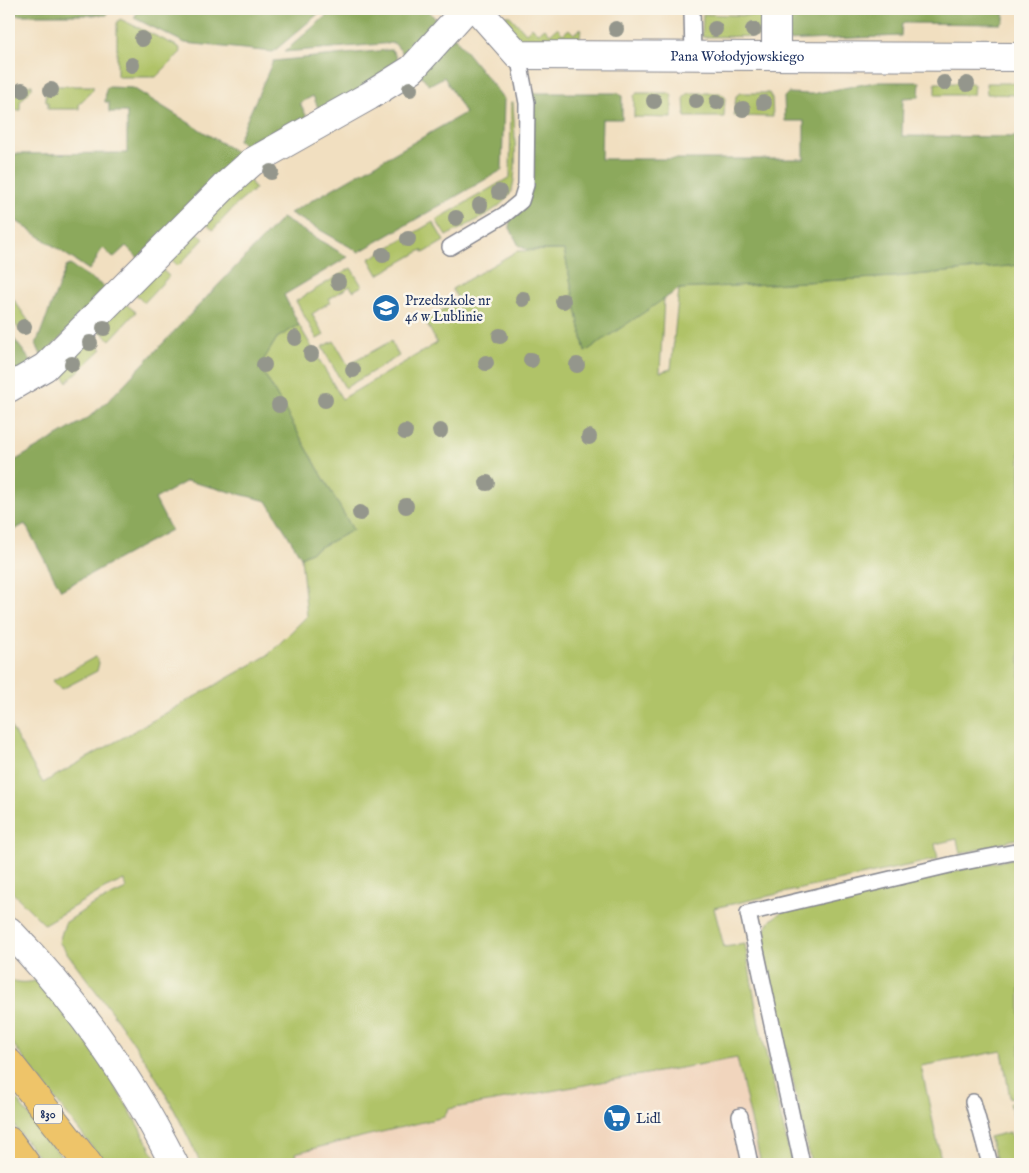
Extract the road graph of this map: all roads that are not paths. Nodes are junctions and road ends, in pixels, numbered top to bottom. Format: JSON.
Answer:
{"nodes":[{"id":1,"x":466,"y":9,"type":"edge"},
{"id":2,"x":477,"y":9,"type":"edge"},
{"id":3,"x":776,"y":9,"type":"edge"},
{"id":4,"x":692,"y":11,"type":"dead end"},
{"id":5,"x":518,"y":55,"type":"junction"},
{"id":6,"x":693,"y":56,"type":"junction"},
{"id":7,"x":776,"y":56,"type":"junction"},
{"id":8,"x":1020,"y":57,"type":"edge"},
{"id":9,"x":450,"y":247,"type":"dead end"},
{"id":10,"x":9,"y":388,"type":"edge"},
{"id":11,"x":1020,"y":850,"type":"edge"},
{"id":12,"x":9,"y":931,"type":"edge"},
{"id":13,"x":9,"y":1063,"type":"edge"},
{"id":14,"x":973,"y":1102,"type":"dead end"},
{"id":15,"x":740,"y":1116,"type":"dead end"},
{"id":16,"x":9,"y":1142,"type":"edge"},
{"id":17,"x":26,"y":1164,"type":"edge"},
{"id":18,"x":88,"y":1164,"type":"edge"},
{"id":19,"x":174,"y":1164,"type":"edge"},
{"id":20,"x":750,"y":1164,"type":"edge"},
{"id":21,"x":802,"y":1164,"type":"edge"},
{"id":22,"x":990,"y":1164,"type":"edge"}],
"edges":[{"from":1,"to":10,"type":"street"},
{"from":2,"to":5,"type":"street"},
{"from":3,"to":7,"type":"street"},
{"from":4,"to":6,"type":"lane"},
{"from":5,"to":6,"type":"street","name":"Pana Wołodyjowskiego"},
{"from":5,"to":9,"type":"lane"},
{"from":6,"to":7,"type":"street","name":"Pana Wołodyjowskiego"},
{"from":7,"to":8,"type":"street","name":"Pana Wołodyjowskiego"},
{"from":11,"to":21,"type":"lane"},
{"from":12,"to":19,"type":"street"},
{"from":13,"to":18,"type":"main road","number":"830"},
{"from":14,"to":22,"type":"lane"},
{"from":15,"to":20,"type":"lane"},
{"from":16,"to":17,"type":"main road"}]}
